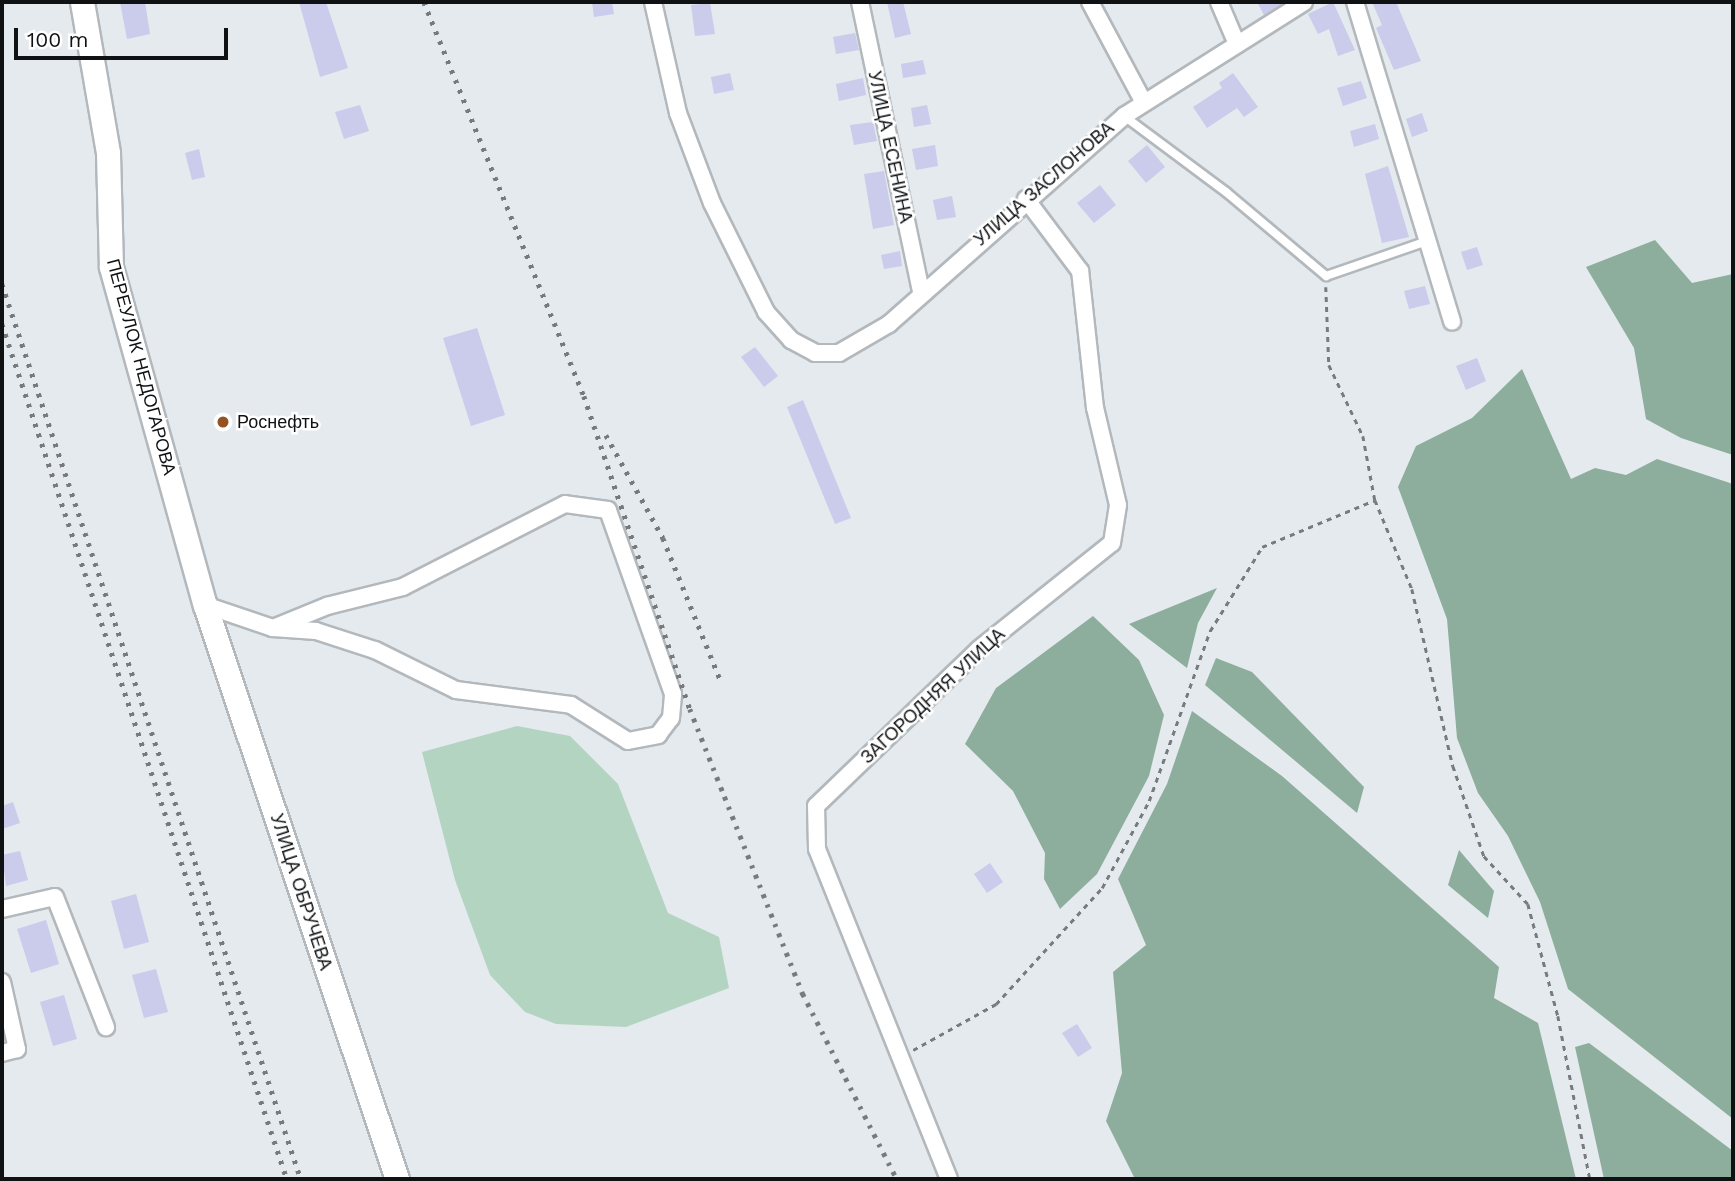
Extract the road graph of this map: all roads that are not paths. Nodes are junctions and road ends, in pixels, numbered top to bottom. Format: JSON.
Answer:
{"nodes":[{"id":1,"x":82,"y":2,"type":"edge"},
{"id":2,"x":653,"y":2,"type":"edge"},
{"id":3,"x":860,"y":2,"type":"edge"},
{"id":4,"x":1090,"y":2,"type":"edge"},
{"id":5,"x":1219,"y":2,"type":"edge"},
{"id":6,"x":1304,"y":2,"type":"edge"},
{"id":7,"x":1354,"y":2,"type":"edge"},
{"id":8,"x":1237,"y":44,"type":"junction"},
{"id":9,"x":1143,"y":101,"type":"junction"},
{"id":10,"x":1124,"y":116,"type":"junction"},
{"id":11,"x":1026,"y":199,"type":"junction"},
{"id":12,"x":1424,"y":242,"type":"junction"},
{"id":13,"x":921,"y":292,"type":"junction"},
{"id":14,"x":1452,"y":322,"type":"dead end"},
{"id":15,"x":205,"y":605,"type":"junction"},
{"id":16,"x":273,"y":628,"type":"junction"},
{"id":17,"x":2,"y":909,"type":"edge"},
{"id":18,"x":2,"y":982,"type":"edge"},
{"id":19,"x":106,"y":1027,"type":"dead end"},
{"id":20,"x":2,"y":1053,"type":"edge"},
{"id":21,"x":397,"y":1179,"type":"edge"},
{"id":22,"x":949,"y":1179,"type":"edge"}],
"edges":[{"from":1,"to":15,"type":"street","name":"ПЕРЕУЛОК НЕДОГАРОВА"},
{"from":2,"to":13,"type":"street","name":"УЛИЦА ЗАСЛОНОВА"},
{"from":3,"to":13,"type":"street","name":"УЛИЦА ЕСЕНИНА"},
{"from":4,"to":9,"type":"street"},
{"from":5,"to":8,"type":"street"},
{"from":6,"to":8,"type":"street","name":"УЛИЦА ЗАСЛОНОВА"},
{"from":7,"to":12,"type":"street"},
{"from":8,"to":9,"type":"street","name":"УЛИЦА ЗАСЛОНОВА"},
{"from":9,"to":10,"type":"street","name":"УЛИЦА ЗАСЛОНОВА"},
{"from":10,"to":11,"type":"street","name":"УЛИЦА ЗАСЛОНОВА"},
{"from":10,"to":12,"type":"lane"},
{"from":11,"to":13,"type":"street","name":"УЛИЦА ЗАСЛОНОВА"},
{"from":11,"to":22,"type":"street","name":"ЗАГОРОДНЯЯ УЛИЦА"},
{"from":12,"to":14,"type":"street"},
{"from":15,"to":16,"type":"street"},
{"from":15,"to":21,"type":"street","name":"УЛИЦА ОБРУЧЕВА"},
{"from":16,"to":16,"type":"street"},
{"from":17,"to":19,"type":"street"},
{"from":18,"to":20,"type":"street"}]}
